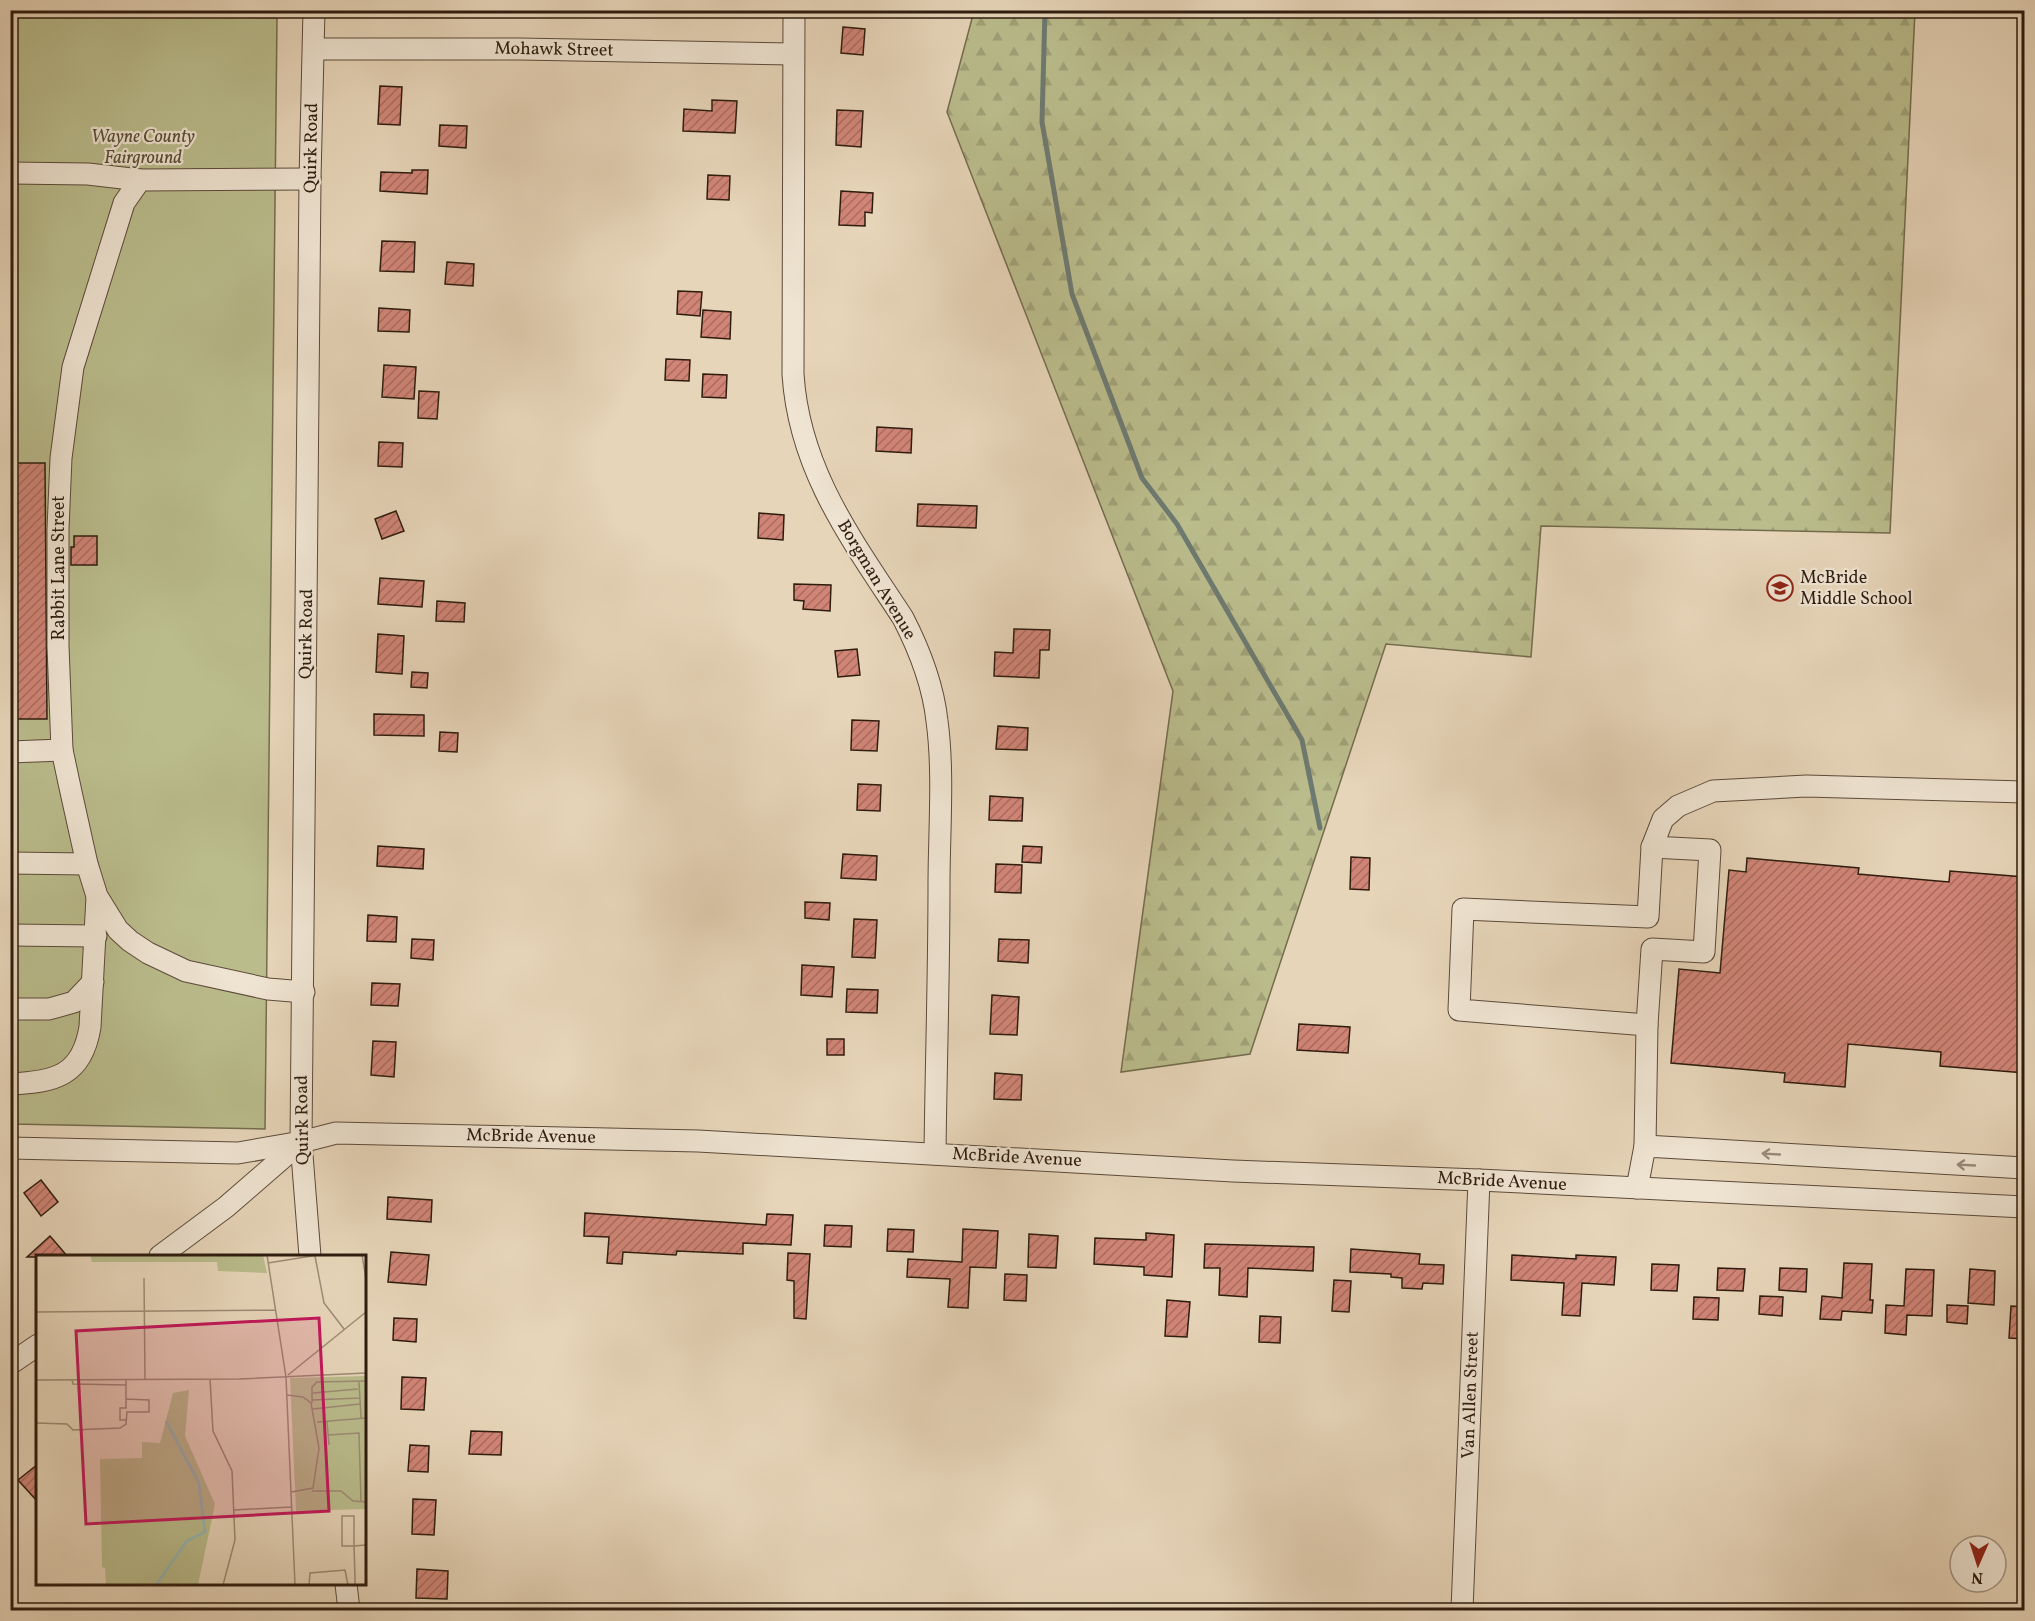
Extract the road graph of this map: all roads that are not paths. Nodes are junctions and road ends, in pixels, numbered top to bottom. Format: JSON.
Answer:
{"nodes":[{"id":1,"x":314,"y":10,"type":"edge"},
{"id":2,"x":794,"y":10,"type":"edge"},
{"id":3,"x":314,"y":49,"type":"junction"},
{"id":4,"x":793,"y":54,"type":"junction"},
{"id":5,"x":10,"y":173,"type":"edge"},
{"id":6,"x":310,"y":179,"type":"junction"},
{"id":7,"x":140,"y":180,"type":"junction"},
{"id":8,"x":62,"y":750,"type":"junction"},
{"id":9,"x":10,"y":752,"type":"edge"},
{"id":10,"x":2025,"y":792,"type":"edge"},
{"id":11,"x":1652,"y":847,"type":"junction"},
{"id":12,"x":10,"y":863,"type":"edge"},
{"id":13,"x":87,"y":864,"type":"junction"},
{"id":14,"x":98,"y":896,"type":"junction"},
{"id":15,"x":10,"y":935,"type":"edge"},
{"id":16,"x":96,"y":936,"type":"junction"},
{"id":17,"x":93,"y":981,"type":"junction"},
{"id":18,"x":304,"y":992,"type":"junction"},
{"id":19,"x":10,"y":1008,"type":"edge"},
{"id":20,"x":1647,"y":1025,"type":"junction"},
{"id":21,"x":10,"y":1084,"type":"edge"},
{"id":22,"x":301,"y":1142,"type":"junction"},
{"id":23,"x":1645,"y":1146,"type":"junction"},
{"id":24,"x":10,"y":1148,"type":"edge"},
{"id":25,"x":934,"y":1154,"type":"junction"},
{"id":26,"x":2025,"y":1168,"type":"edge"},
{"id":27,"x":1479,"y":1180,"type":"junction"},
{"id":28,"x":1637,"y":1188,"type":"junction"},
{"id":29,"x":2025,"y":1208,"type":"edge"},
{"id":30,"x":163,"y":1255,"type":"edge"},
{"id":31,"x":310,"y":1255,"type":"edge"},
{"id":32,"x":36,"y":1346,"type":"edge"},
{"id":33,"x":10,"y":1364,"type":"edge"},
{"id":34,"x":346,"y":1585,"type":"edge"},
{"id":35,"x":349,"y":1611,"type":"edge"},
{"id":36,"x":1462,"y":1611,"type":"edge"}],
"edges":[{"from":1,"to":3,"type":"street","name":"Quirk Road"},
{"from":2,"to":4,"type":"street","name":"Borgman Avenue"},
{"from":3,"to":4,"type":"street","name":"Mohawk Street"},
{"from":3,"to":6,"type":"street","name":"Quirk Road"},
{"from":4,"to":25,"type":"street","name":"Borgman Avenue"},
{"from":5,"to":7,"type":"street"},
{"from":6,"to":7,"type":"street"},
{"from":6,"to":18,"type":"street","name":"Quirk Road"},
{"from":7,"to":8,"type":"street","name":"Rabbit Lane Street"},
{"from":8,"to":9,"type":"street"},
{"from":8,"to":13,"type":"street","name":"Rabbit Lane Street"},
{"from":10,"to":11,"type":"street"},
{"from":11,"to":20,"type":"street"},
{"from":11,"to":20,"type":"street"},
{"from":12,"to":13,"type":"street"},
{"from":13,"to":14,"type":"street","name":"Rabbit Lane Street"},
{"from":14,"to":16,"type":"street"},
{"from":14,"to":18,"type":"street","name":"Rabbit Lane Street"},
{"from":15,"to":16,"type":"street"},
{"from":16,"to":17,"type":"street"},
{"from":17,"to":19,"type":"street"},
{"from":17,"to":21,"type":"street"},
{"from":18,"to":22,"type":"street","name":"Quirk Road"},
{"from":20,"to":23,"type":"street"},
{"from":22,"to":24,"type":"street","name":"McBride Avenue"},
{"from":22,"to":25,"type":"street","name":"McBride Avenue"},
{"from":22,"to":30,"type":"street"},
{"from":22,"to":31,"type":"street","name":"Quirk Road"},
{"from":26,"to":23,"type":"street","one_way":true},
{"from":23,"to":28,"type":"street"},
{"from":25,"to":27,"type":"street","name":"McBride Avenue"},
{"from":27,"to":28,"type":"street","name":"McBride Avenue"},
{"from":27,"to":36,"type":"street","name":"Van Allen Street"},
{"from":28,"to":29,"type":"street","name":"McBride Avenue"},
{"from":32,"to":33,"type":"street"},
{"from":34,"to":35,"type":"street"}]}
